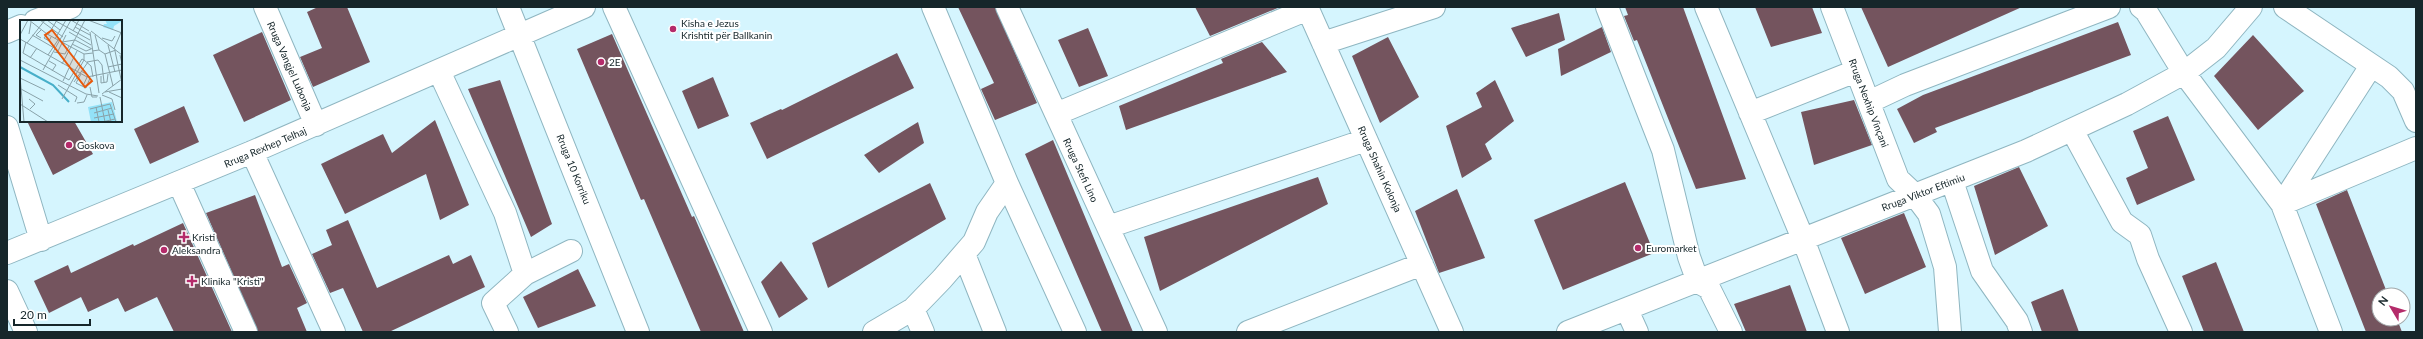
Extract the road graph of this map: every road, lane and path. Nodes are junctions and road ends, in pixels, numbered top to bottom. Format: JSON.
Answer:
{"nodes":[{"id":1,"x":71,"y":7,"type":"edge"},
{"id":2,"x":265,"y":7,"type":"edge"},
{"id":3,"x":508,"y":7,"type":"edge"},
{"id":4,"x":584,"y":7,"type":"edge"},
{"id":5,"x":614,"y":7,"type":"edge"},
{"id":6,"x":933,"y":7,"type":"edge"},
{"id":7,"x":1006,"y":7,"type":"edge"},
{"id":8,"x":1607,"y":7,"type":"edge"},
{"id":9,"x":1706,"y":7,"type":"edge"},
{"id":10,"x":1832,"y":7,"type":"edge"},
{"id":11,"x":2109,"y":7,"type":"edge"},
{"id":12,"x":2141,"y":7,"type":"edge"},
{"id":13,"x":2251,"y":7,"type":"edge"},
{"id":14,"x":2285,"y":7,"type":"edge"},
{"id":15,"x":1307,"y":8,"type":"edge"},
{"id":16,"x":1421,"y":9,"type":"edge"},
{"id":17,"x":38,"y":20,"type":"edge"},
{"id":18,"x":20,"y":26,"type":"edge"},
{"id":19,"x":7,"y":32,"type":"edge"},
{"id":20,"x":520,"y":35,"type":"junction"},
{"id":21,"x":1323,"y":43,"type":"junction"},
{"id":22,"x":2370,"y":66,"type":"junction"},
{"id":23,"x":1856,"y":70,"type":"junction"},
{"id":24,"x":439,"y":71,"type":"junction"},
{"id":25,"x":2184,"y":73,"type":"junction"},
{"id":26,"x":1869,"y":102,"type":"junction"},
{"id":27,"x":1750,"y":113,"type":"junction"},
{"id":28,"x":1056,"y":114,"type":"junction"},
{"id":29,"x":2416,"y":121,"type":"edge"},
{"id":30,"x":316,"y":125,"type":"junction"},
{"id":31,"x":7,"y":127,"type":"edge"},
{"id":32,"x":2072,"y":130,"type":"junction"},
{"id":33,"x":1366,"y":140,"type":"junction"},
{"id":34,"x":2416,"y":148,"type":"edge"},
{"id":35,"x":252,"y":152,"type":"junction"},
{"id":36,"x":1952,"y":180,"type":"junction"},
{"id":37,"x":179,"y":183,"type":"junction"},
{"id":38,"x":1007,"y":183,"type":"junction"},
{"id":39,"x":1914,"y":194,"type":"junction"},
{"id":40,"x":2282,"y":204,"type":"junction"},
{"id":41,"x":1108,"y":227,"type":"junction"},
{"id":42,"x":1803,"y":239,"type":"junction"},
{"id":43,"x":41,"y":240,"type":"junction"},
{"id":44,"x":571,"y":251,"type":"dead end"},
{"id":45,"x":7,"y":253,"type":"edge"},
{"id":46,"x":964,"y":254,"type":"junction"},
{"id":47,"x":1422,"y":264,"type":"junction"},
{"id":48,"x":525,"y":274,"type":"junction"},
{"id":49,"x":1698,"y":282,"type":"junction"},
{"id":50,"x":7,"y":291,"type":"edge"},
{"id":51,"x":913,"y":309,"type":"junction"},
{"id":52,"x":1627,"y":310,"type":"junction"},
{"id":53,"x":26,"y":332,"type":"edge"},
{"id":54,"x":246,"y":332,"type":"edge"},
{"id":55,"x":334,"y":332,"type":"edge"},
{"id":56,"x":507,"y":332,"type":"edge"},
{"id":57,"x":638,"y":332,"type":"edge"},
{"id":58,"x":761,"y":332,"type":"edge"},
{"id":59,"x":874,"y":332,"type":"edge"},
{"id":60,"x":923,"y":332,"type":"edge"},
{"id":61,"x":995,"y":332,"type":"edge"},
{"id":62,"x":1075,"y":332,"type":"edge"},
{"id":63,"x":1156,"y":332,"type":"edge"},
{"id":64,"x":1248,"y":332,"type":"edge"},
{"id":65,"x":1452,"y":332,"type":"edge"},
{"id":66,"x":1568,"y":332,"type":"edge"},
{"id":67,"x":1636,"y":332,"type":"edge"},
{"id":68,"x":1731,"y":332,"type":"edge"},
{"id":69,"x":1838,"y":332,"type":"edge"},
{"id":70,"x":1950,"y":332,"type":"edge"},
{"id":71,"x":2021,"y":332,"type":"edge"},
{"id":72,"x":2181,"y":332,"type":"edge"},
{"id":73,"x":2331,"y":332,"type":"edge"}],
"edges":[{"from":1,"to":17,"type":"street"},
{"from":2,"to":30,"type":"street","name":"Rruga Vangjel Lubonja"},
{"from":3,"to":20,"type":"street","name":"Rruga 10 Korriku"},
{"from":4,"to":20,"type":"street","name":"Rruga Rexhep Telhaj"},
{"from":5,"to":58,"type":"street"},
{"from":6,"to":38,"type":"street"},
{"from":7,"to":28,"type":"street","name":"Rruga Stefi Lino"},
{"from":8,"to":49,"type":"street"},
{"from":9,"to":27,"type":"street"},
{"from":10,"to":23,"type":"street","name":"Rruga Nexhip Vinçani"},
{"from":11,"to":26,"type":"street"},
{"from":12,"to":25,"type":"street"},
{"from":13,"to":25,"type":"street","name":"Rruga Viktor Eftimiu"},
{"from":14,"to":22,"type":"street"},
{"from":15,"to":21,"type":"street","name":"Rruga Shahin Kolonja"},
{"from":15,"to":28,"type":"street"},
{"from":16,"to":21,"type":"street"},
{"from":18,"to":19,"type":"street"},
{"from":20,"to":24,"type":"street","name":"Rruga Rexhep Telhaj"},
{"from":20,"to":57,"type":"street","name":"Rruga 10 Korriku"},
{"from":21,"to":33,"type":"street","name":"Rruga Shahin Kolonja"},
{"from":22,"to":29,"type":"street"},
{"from":22,"to":40,"type":"street"},
{"from":23,"to":26,"type":"street","name":"Rruga Nexhip Vinçani"},
{"from":23,"to":27,"type":"street"},
{"from":24,"to":30,"type":"street","name":"Rruga Rexhep Telhaj"},
{"from":24,"to":48,"type":"street"},
{"from":25,"to":32,"type":"street","name":"Rruga Viktor Eftimiu"},
{"from":25,"to":40,"type":"street"},
{"from":26,"to":39,"type":"street","name":"Rruga Nexhip Vinçani"},
{"from":27,"to":42,"type":"street"},
{"from":28,"to":41,"type":"street","name":"Rruga Stefi Lino"},
{"from":30,"to":35,"type":"street","name":"Rruga Rexhep Telhaj"},
{"from":31,"to":43,"type":"street"},
{"from":32,"to":36,"type":"street","name":"Rruga Viktor Eftimiu"},
{"from":32,"to":72,"type":"street"},
{"from":33,"to":41,"type":"street"},
{"from":33,"to":47,"type":"street","name":"Rruga Shahin Kolonja"},
{"from":34,"to":40,"type":"street"},
{"from":35,"to":37,"type":"street","name":"Rruga Rexhep Telhaj"},
{"from":35,"to":55,"type":"street"},
{"from":36,"to":39,"type":"street","name":"Rruga Viktor Eftimiu"},
{"from":36,"to":71,"type":"street"},
{"from":37,"to":43,"type":"street","name":"Rruga Rexhep Telhaj"},
{"from":37,"to":54,"type":"street"},
{"from":38,"to":46,"type":"street"},
{"from":38,"to":62,"type":"street"},
{"from":39,"to":42,"type":"street","name":"Rruga Viktor Eftimiu"},
{"from":39,"to":70,"type":"street","name":"Rruga Nexhip Vinçani"},
{"from":40,"to":73,"type":"street"},
{"from":41,"to":63,"type":"street","name":"Rruga Stefi Lino"},
{"from":42,"to":49,"type":"street","name":"Rruga Viktor Eftimiu"},
{"from":42,"to":69,"type":"street"},
{"from":43,"to":45,"type":"street","name":"Rruga Rexhep Telhaj"},
{"from":44,"to":48,"type":"street"},
{"from":46,"to":51,"type":"street"},
{"from":46,"to":61,"type":"street"},
{"from":47,"to":64,"type":"street"},
{"from":47,"to":65,"type":"street","name":"Rruga Shahin Kolonja"},
{"from":48,"to":56,"type":"street"},
{"from":49,"to":52,"type":"street","name":"Rruga Viktor Eftimiu"},
{"from":49,"to":68,"type":"street"},
{"from":50,"to":53,"type":"street"},
{"from":51,"to":59,"type":"street"},
{"from":51,"to":60,"type":"street"},
{"from":52,"to":66,"type":"street","name":"Rruga Viktor Eftimiu"},
{"from":52,"to":67,"type":"street"}]}
